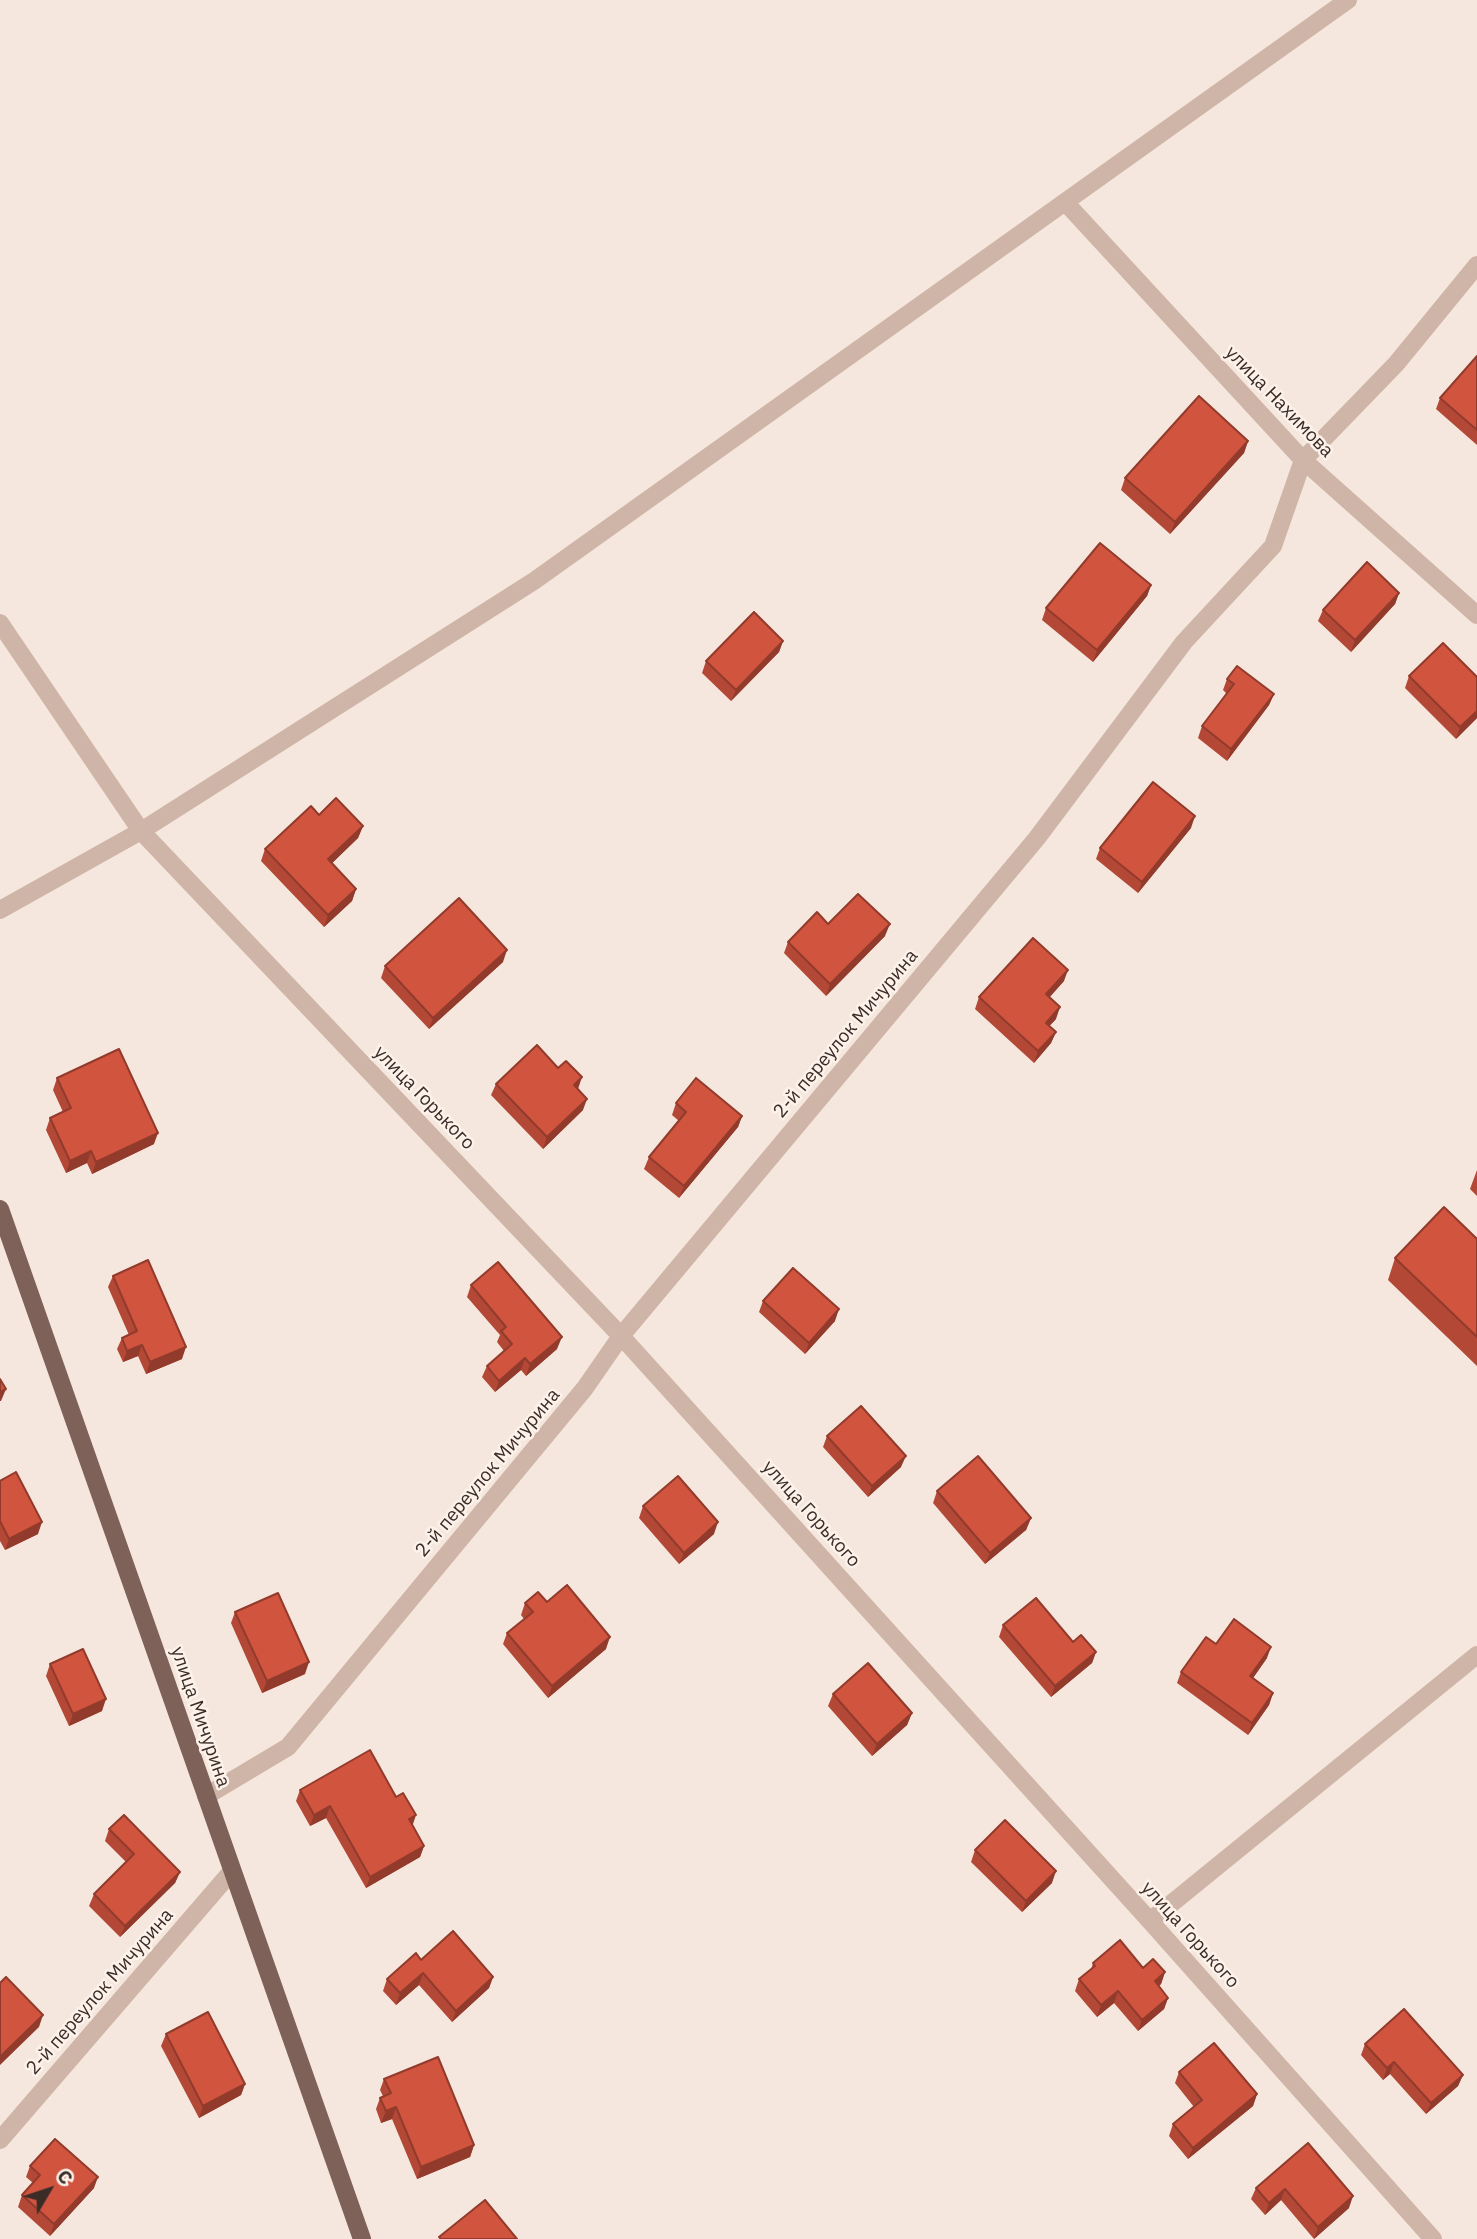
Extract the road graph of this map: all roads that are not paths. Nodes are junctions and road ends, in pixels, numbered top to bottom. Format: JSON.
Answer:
{"nodes":[{"id":1,"x":1348,"y":0,"type":"edge"},
{"id":2,"x":1065,"y":202,"type":"junction"},
{"id":3,"x":1477,"y":265,"type":"edge"},
{"id":4,"x":1303,"y":460,"type":"junction"},
{"id":5,"x":1477,"y":615,"type":"edge"},
{"id":6,"x":0,"y":623,"type":"edge"},
{"id":7,"x":141,"y":831,"type":"junction"},
{"id":8,"x":0,"y":910,"type":"edge"},
{"id":9,"x":0,"y":1209,"type":"edge"},
{"id":10,"x":4,"y":1239,"type":"edge"},
{"id":11,"x":621,"y":1336,"type":"junction"},
{"id":12,"x":1477,"y":1655,"type":"edge"},
{"id":13,"x":206,"y":1796,"type":"junction"},
{"id":14,"x":232,"y":1871,"type":"junction"},
{"id":15,"x":1150,"y":1921,"type":"junction"},
{"id":16,"x":0,"y":2140,"type":"edge"},
{"id":17,"x":362,"y":2239,"type":"edge"},
{"id":18,"x":1433,"y":2239,"type":"edge"}],
"edges":[{"from":1,"to":2,"type":"street"},
{"from":2,"to":4,"type":"street","name":"улица Нахимова"},
{"from":2,"to":7,"type":"street"},
{"from":3,"to":4,"type":"street","name":"2-й переулок Мичурина"},
{"from":4,"to":5,"type":"street","name":"улица Нахимова"},
{"from":4,"to":11,"type":"street","name":"2-й переулок Мичурина"},
{"from":6,"to":7,"type":"street","name":"улица Горького"},
{"from":7,"to":8,"type":"street"},
{"from":7,"to":11,"type":"street","name":"улица Горького"},
{"from":9,"to":10,"type":"main road","name":"улица Мичурина"},
{"from":10,"to":13,"type":"main road","name":"улица Мичурина"},
{"from":11,"to":13,"type":"street","name":"2-й переулок Мичурина"},
{"from":11,"to":15,"type":"street","name":"улица Горького"},
{"from":12,"to":15,"type":"street"},
{"from":13,"to":14,"type":"main road","name":"улица Мичурина"},
{"from":14,"to":16,"type":"street","name":"2-й переулок Мичурина"},
{"from":14,"to":17,"type":"main road","name":"улица Мичурина"},
{"from":15,"to":18,"type":"street","name":"улица Горького"}]}
